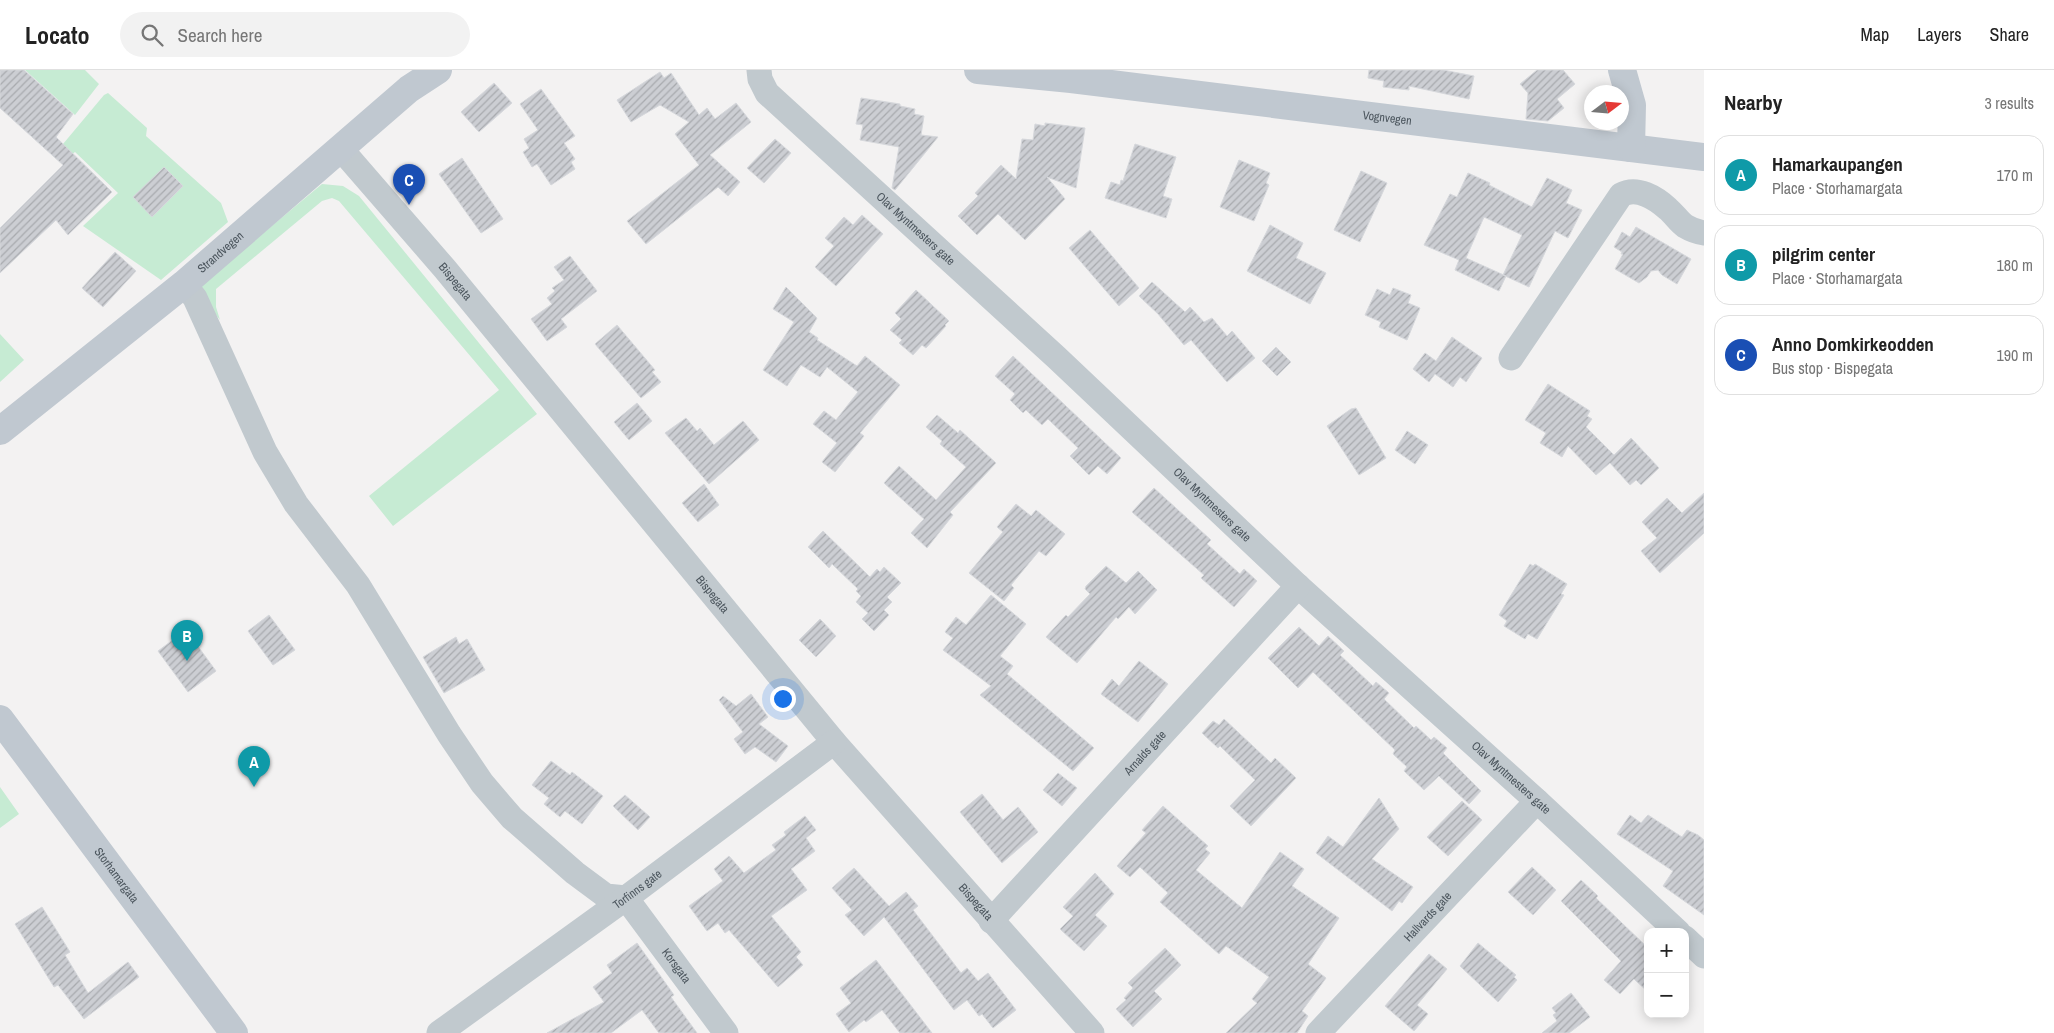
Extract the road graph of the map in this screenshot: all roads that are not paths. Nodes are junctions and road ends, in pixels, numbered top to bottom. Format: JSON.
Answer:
{"nodes":[{"id":1,"x":438,"y":70,"type":"edge"},
{"id":2,"x":759,"y":70,"type":"edge"},
{"id":3,"x":978,"y":70,"type":"edge"},
{"id":4,"x":1622,"y":70,"type":"edge"},
{"id":5,"x":1072,"y":74,"type":"edge"},
{"id":6,"x":1632,"y":148,"type":"junction"},
{"id":7,"x":341,"y":149,"type":"junction"},
{"id":8,"x":1704,"y":157,"type":"edge"},
{"id":9,"x":1704,"y":233,"type":"edge"},
{"id":10,"x":184,"y":284,"type":"junction"},
{"id":11,"x":1511,"y":358,"type":"dead end"},
{"id":12,"x":0,"y":431,"type":"edge"},
{"id":13,"x":1298,"y":586,"type":"junction"},
{"id":14,"x":0,"y":719,"type":"edge"},
{"id":15,"x":834,"y":742,"type":"junction"},
{"id":16,"x":1537,"y":801,"type":"junction"},
{"id":17,"x":626,"y":898,"type":"junction"},
{"id":18,"x":990,"y":921,"type":"junction"},
{"id":19,"x":1674,"y":928,"type":"edge"},
{"id":20,"x":1689,"y":942,"type":"edge"},
{"id":21,"x":1704,"y":956,"type":"edge"},
{"id":22,"x":234,"y":1033,"type":"edge"},
{"id":23,"x":439,"y":1033,"type":"edge"},
{"id":24,"x":726,"y":1033,"type":"edge"},
{"id":25,"x":1092,"y":1033,"type":"edge"},
{"id":26,"x":1318,"y":1033,"type":"edge"}],
"edges":[{"from":1,"to":7,"type":"main road","name":"Strandvegen"},
{"from":2,"to":13,"type":"street","name":"Olav Myntmesters gate"},
{"from":3,"to":5,"type":"main road"},
{"from":4,"to":6,"type":"main road"},
{"from":5,"to":6,"type":"main road","name":"Vognvegen"},
{"from":6,"to":8,"type":"main road","name":"Vognvegen"},
{"from":7,"to":10,"type":"main road","name":"Strandvegen"},
{"from":7,"to":15,"type":"street","name":"Bispegata"},
{"from":9,"to":11,"type":"street"},
{"from":10,"to":12,"type":"main road","name":"Strandvegen"},
{"from":10,"to":17,"type":"street"},
{"from":13,"to":16,"type":"street","name":"Olav Myntmesters gate"},
{"from":13,"to":18,"type":"street","name":"Arnalds gate"},
{"from":14,"to":22,"type":"main road","name":"Storhamargata"},
{"from":15,"to":17,"type":"street","name":"Torfinns gate"},
{"from":15,"to":18,"type":"street","name":"Bispegata"},
{"from":16,"to":19,"type":"street","name":"Olav Myntmesters gate"},
{"from":16,"to":26,"type":"street","name":"Hallvards gate"},
{"from":17,"to":23,"type":"street","name":"Torfinns gate"},
{"from":17,"to":24,"type":"street","name":"Korsgata"},
{"from":18,"to":25,"type":"street","name":"Bispegata"},
{"from":20,"to":21,"type":"street"}]}
